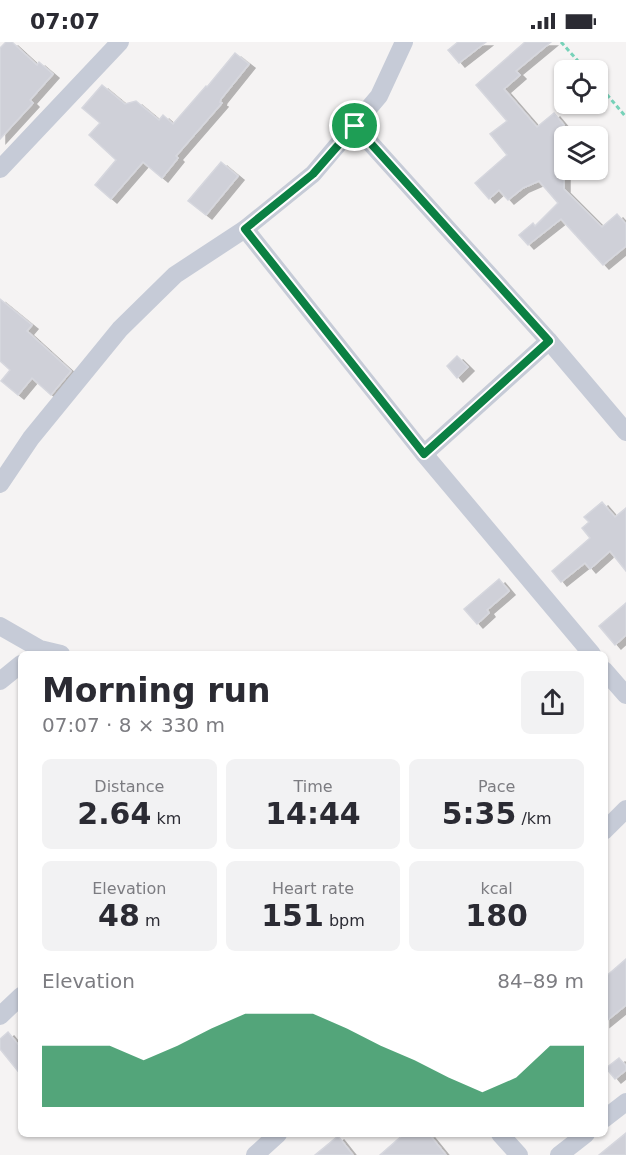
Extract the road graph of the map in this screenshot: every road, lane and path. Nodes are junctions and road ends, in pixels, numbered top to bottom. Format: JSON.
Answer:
{"nodes":[{"id":1,"x":120,"y":42,"type":"edge"},
{"id":2,"x":404,"y":42,"type":"edge"},
{"id":3,"x":561,"y":42,"type":"edge"},
{"id":4,"x":577,"y":60,"type":"edge"},
{"id":5,"x":608,"y":96,"type":"edge"},
{"id":6,"x":626,"y":117,"type":"edge"},
{"id":7,"x":355,"y":126,"type":"junction"},
{"id":8,"x":0,"y":169,"type":"edge"},
{"id":9,"x":245,"y":229,"type":"junction"},
{"id":10,"x":549,"y":341,"type":"junction"},
{"id":11,"x":626,"y":432,"type":"edge"},
{"id":12,"x":424,"y":454,"type":"junction"},
{"id":13,"x":0,"y":484,"type":"edge"},
{"id":14,"x":0,"y":626,"type":"edge"},
{"id":15,"x":36,"y":651,"type":"edge"},
{"id":16,"x":588,"y":651,"type":"edge"},
{"id":17,"x":18,"y":666,"type":"edge"},
{"id":18,"x":608,"y":675,"type":"edge"},
{"id":19,"x":0,"y":681,"type":"edge"},
{"id":20,"x":626,"y":695,"type":"edge"},
{"id":21,"x":626,"y":809,"type":"edge"},
{"id":22,"x":608,"y":827,"type":"edge"},
{"id":23,"x":18,"y":999,"type":"edge"},
{"id":24,"x":0,"y":1016,"type":"edge"},
{"id":25,"x":626,"y":1102,"type":"edge"},
{"id":26,"x":608,"y":1116,"type":"edge"},
{"id":27,"x":275,"y":1137,"type":"edge"},
{"id":28,"x":503,"y":1137,"type":"edge"},
{"id":29,"x":582,"y":1137,"type":"edge"},
{"id":30,"x":255,"y":1155,"type":"edge"},
{"id":31,"x":519,"y":1155,"type":"edge"},
{"id":32,"x":559,"y":1155,"type":"edge"}],
"edges":[{"from":1,"to":8,"type":"street"},
{"from":2,"to":7,"type":"street"},
{"from":3,"to":4,"type":"path"},
{"from":5,"to":6,"type":"path"},
{"from":7,"to":9,"type":"street"},
{"from":7,"to":10,"type":"street"},
{"from":9,"to":12,"type":"street"},
{"from":9,"to":13,"type":"street"},
{"from":10,"to":11,"type":"street"},
{"from":10,"to":12,"type":"street"},
{"from":12,"to":16,"type":"street"},
{"from":14,"to":15,"type":"street"},
{"from":17,"to":19,"type":"street"},
{"from":18,"to":20,"type":"street"},
{"from":21,"to":22,"type":"street"},
{"from":23,"to":24,"type":"street"},
{"from":25,"to":26,"type":"street"},
{"from":27,"to":30,"type":"street"},
{"from":28,"to":31,"type":"street"},
{"from":29,"to":32,"type":"street"}]}
